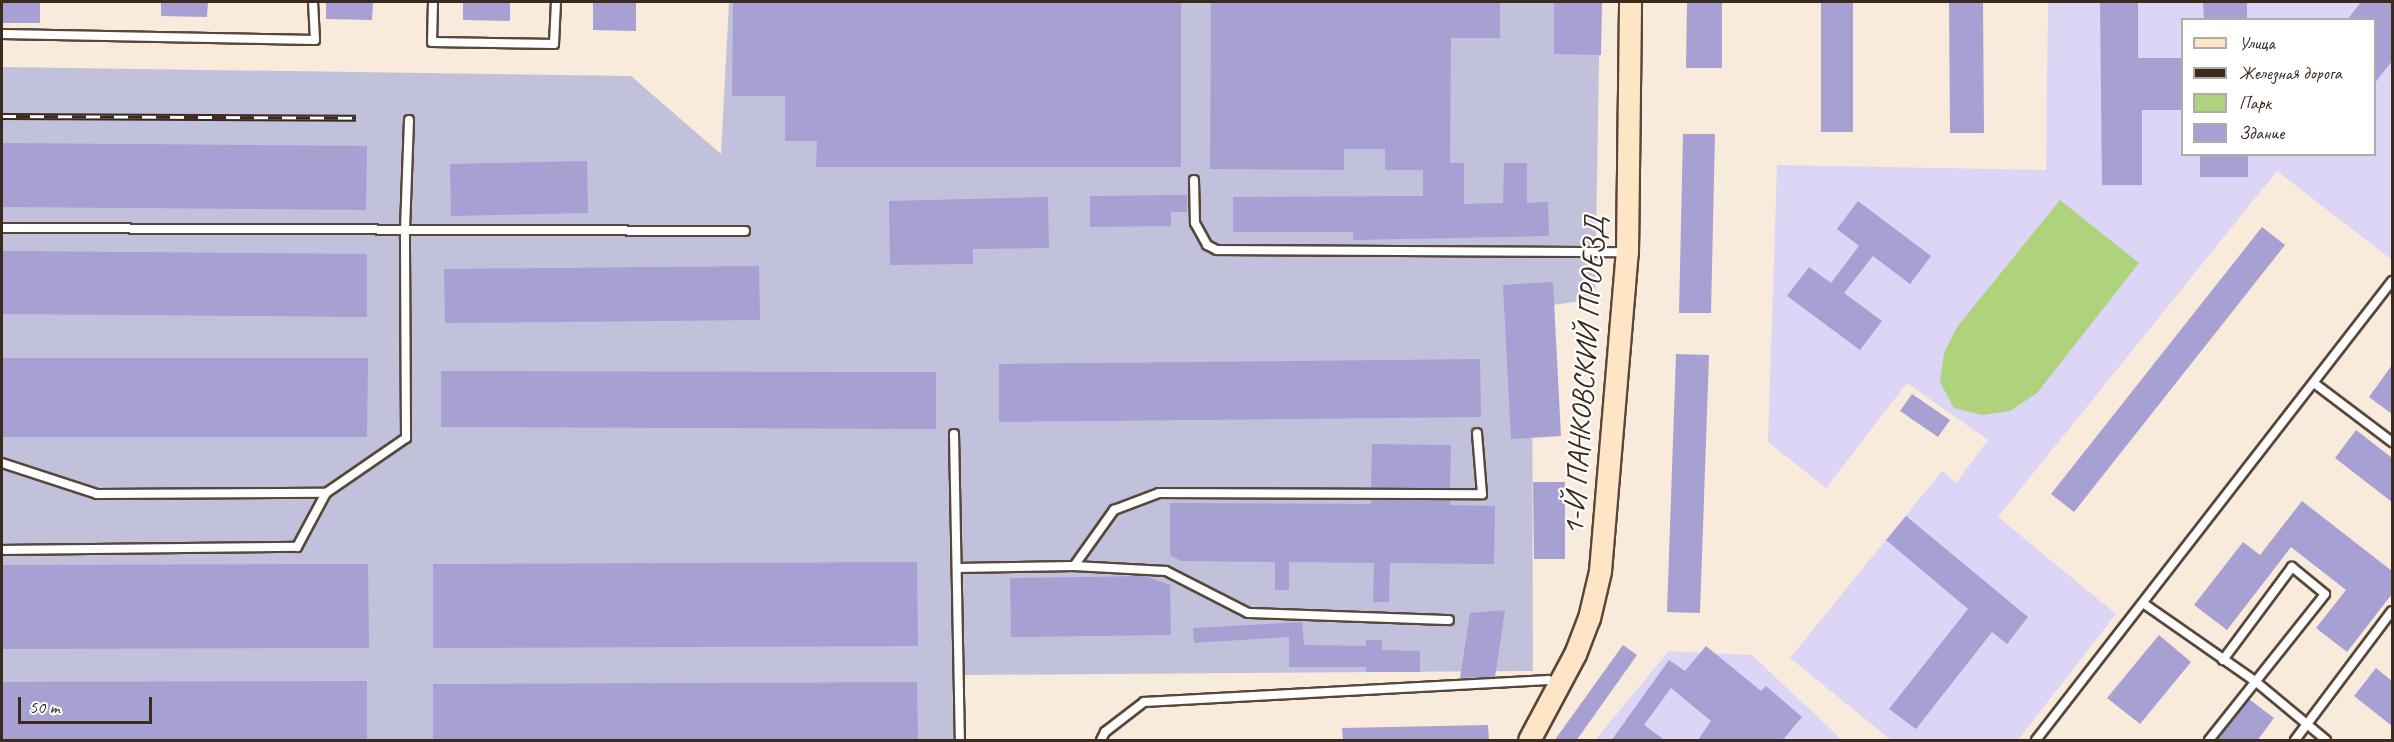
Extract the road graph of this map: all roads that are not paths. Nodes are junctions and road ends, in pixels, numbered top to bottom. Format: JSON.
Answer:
{"nodes":[{"id":1,"x":313,"y":2,"type":"edge"},
{"id":2,"x":434,"y":2,"type":"edge"},
{"id":3,"x":556,"y":2,"type":"edge"},
{"id":4,"x":1630,"y":2,"type":"edge"},
{"id":5,"x":2,"y":33,"type":"edge"},
{"id":6,"x":409,"y":120,"type":"dead end"},
{"id":7,"x":1194,"y":180,"type":"dead end"},
{"id":8,"x":2,"y":228,"type":"edge"},
{"id":9,"x":405,"y":230,"type":"junction"},
{"id":10,"x":745,"y":231,"type":"dead end"},
{"id":11,"x":1627,"y":252,"type":"junction"},
{"id":12,"x":2392,"y":281,"type":"edge"},
{"id":13,"x":2314,"y":383,"type":"junction"},
{"id":14,"x":1477,"y":433,"type":"dead end"},
{"id":15,"x":954,"y":434,"type":"dead end"},
{"id":16,"x":2392,"y":441,"type":"edge"},
{"id":17,"x":2,"y":463,"type":"edge"},
{"id":18,"x":326,"y":493,"type":"junction"},
{"id":19,"x":2,"y":550,"type":"edge"},
{"id":20,"x":1074,"y":566,"type":"junction"},
{"id":21,"x":957,"y":568,"type":"junction"},
{"id":22,"x":2143,"y":603,"type":"junction"},
{"id":23,"x":2392,"y":611,"type":"edge"},
{"id":24,"x":1449,"y":620,"type":"dead end"},
{"id":25,"x":2223,"y":660,"type":"junction"},
{"id":26,"x":2256,"y":681,"type":"junction"},
{"id":27,"x":1559,"y":687,"type":"junction"},
{"id":28,"x":2307,"y":725,"type":"junction"},
{"id":29,"x":960,"y":741,"type":"edge"},
{"id":30,"x":1101,"y":741,"type":"edge"},
{"id":31,"x":1529,"y":741,"type":"edge"},
{"id":32,"x":2036,"y":741,"type":"edge"},
{"id":33,"x":2209,"y":741,"type":"edge"},
{"id":34,"x":2295,"y":741,"type":"edge"},
{"id":35,"x":2326,"y":741,"type":"edge"}],
"edges":[{"from":1,"to":5,"type":"lane"},
{"from":2,"to":3,"type":"lane"},
{"from":4,"to":11,"type":"street","name":"1-Й ПАНКОВСКИЙ ПРОЕЗД"},
{"from":6,"to":9,"type":"lane"},
{"from":7,"to":11,"type":"lane"},
{"from":8,"to":9,"type":"lane"},
{"from":9,"to":10,"type":"lane"},
{"from":9,"to":18,"type":"lane"},
{"from":11,"to":27,"type":"street","name":"1-Й ПАНКОВСКИЙ ПРОЕЗД"},
{"from":12,"to":13,"type":"lane"},
{"from":13,"to":16,"type":"lane"},
{"from":13,"to":22,"type":"lane"},
{"from":14,"to":20,"type":"lane"},
{"from":15,"to":21,"type":"lane"},
{"from":17,"to":18,"type":"lane"},
{"from":18,"to":19,"type":"lane"},
{"from":20,"to":21,"type":"lane"},
{"from":20,"to":24,"type":"lane"},
{"from":21,"to":29,"type":"lane"},
{"from":22,"to":25,"type":"lane"},
{"from":22,"to":32,"type":"lane"},
{"from":23,"to":28,"type":"lane"},
{"from":25,"to":26,"type":"lane"},
{"from":25,"to":26,"type":"lane"},
{"from":26,"to":28,"type":"lane"},
{"from":26,"to":33,"type":"lane"},
{"from":27,"to":30,"type":"lane"},
{"from":27,"to":31,"type":"street","name":"1-Й ПАНКОВСКИЙ ПРОЕЗД"},
{"from":28,"to":34,"type":"lane"},
{"from":28,"to":35,"type":"lane"}]}
